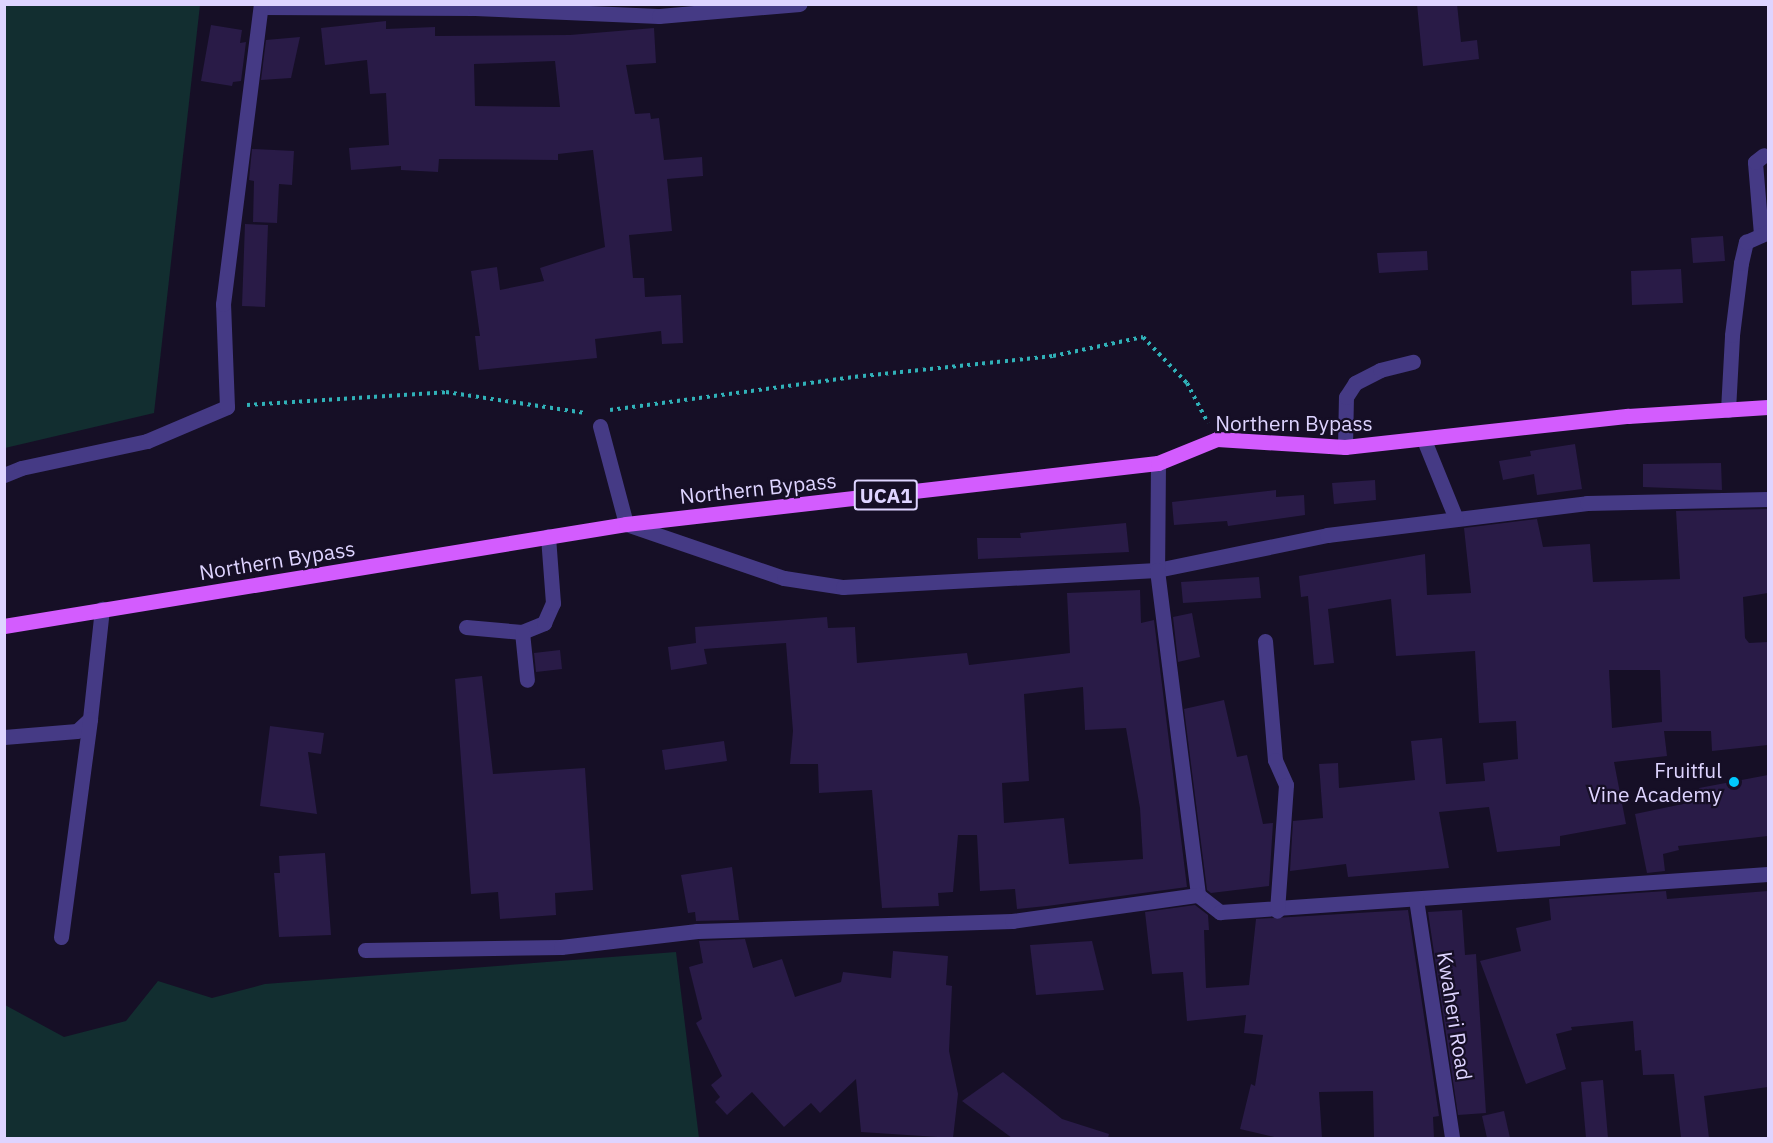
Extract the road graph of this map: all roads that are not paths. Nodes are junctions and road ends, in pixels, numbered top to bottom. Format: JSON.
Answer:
{"nodes":[{"id":1,"x":799,"y":4,"type":"edge"},
{"id":2,"x":261,"y":6,"type":"edge"},
{"id":3,"x":1764,"y":155,"type":"dead end"},
{"id":4,"x":1765,"y":233,"type":"edge"},
{"id":5,"x":1413,"y":362,"type":"dead end"},
{"id":6,"x":1768,"y":407,"type":"edge"},
{"id":7,"x":1728,"y":410,"type":"junction"},
{"id":8,"x":600,"y":418,"type":"road end"},
{"id":9,"x":1424,"y":440,"type":"junction"},
{"id":10,"x":1345,"y":447,"type":"junction"},
{"id":11,"x":1158,"y":463,"type":"junction"},
{"id":12,"x":4,"y":475,"type":"edge"},
{"id":13,"x":1768,"y":499,"type":"edge"},
{"id":14,"x":1456,"y":519,"type":"junction"},
{"id":15,"x":626,"y":524,"type":"junction"},
{"id":16,"x":548,"y":536,"type":"junction"},
{"id":17,"x":1157,"y":570,"type":"junction"},
{"id":18,"x":102,"y":609,"type":"junction"},
{"id":19,"x":4,"y":626,"type":"edge"},
{"id":20,"x":466,"y":627,"type":"dead end"},
{"id":21,"x":522,"y":632,"type":"junction"},
{"id":22,"x":1265,"y":641,"type":"dead end"},
{"id":23,"x":527,"y":680,"type":"dead end"},
{"id":24,"x":90,"y":719,"type":"junction"},
{"id":25,"x":4,"y":737,"type":"edge"},
{"id":26,"x":1768,"y":874,"type":"edge"},
{"id":27,"x":1198,"y":895,"type":"junction"},
{"id":28,"x":1416,"y":899,"type":"junction"},
{"id":29,"x":1277,"y":911,"type":"junction"},
{"id":30,"x":61,"y":937,"type":"dead end"},
{"id":31,"x":365,"y":950,"type":"dead end"},
{"id":32,"x":1452,"y":1138,"type":"edge"}],
"edges":[{"from":1,"to":2,"type":"street"},
{"from":2,"to":12,"type":"street"},
{"from":3,"to":4,"type":"street"},
{"from":4,"to":7,"type":"street"},
{"from":5,"to":10,"type":"street"},
{"from":6,"to":7,"type":"main road","name":"Northern Bypass","number":"UCA1"},
{"from":7,"to":9,"type":"main road","name":"Northern Bypass","number":"UCA1"},
{"from":8,"to":15,"type":"street"},
{"from":9,"to":10,"type":"main road","name":"Northern Bypass","number":"UCA1"},
{"from":9,"to":14,"type":"street"},
{"from":10,"to":11,"type":"main road","name":"Northern Bypass","number":"UCA1"},
{"from":11,"to":15,"type":"main road","name":"Northern Bypass","number":"UCA1"},
{"from":11,"to":17,"type":"street"},
{"from":13,"to":14,"type":"street"},
{"from":14,"to":17,"type":"street"},
{"from":15,"to":16,"type":"main road","name":"Northern Bypass","number":"UCA1"},
{"from":15,"to":17,"type":"street"},
{"from":16,"to":18,"type":"main road","name":"Northern Bypass","number":"UCA1"},
{"from":16,"to":21,"type":"street"},
{"from":17,"to":27,"type":"street"},
{"from":18,"to":19,"type":"main road","name":"Northern Bypass","number":"UCA1"},
{"from":18,"to":24,"type":"street"},
{"from":20,"to":21,"type":"street"},
{"from":21,"to":23,"type":"street"},
{"from":22,"to":29,"type":"street"},
{"from":24,"to":25,"type":"street"},
{"from":24,"to":30,"type":"street"},
{"from":26,"to":28,"type":"street"},
{"from":27,"to":29,"type":"street"},
{"from":27,"to":31,"type":"street"},
{"from":28,"to":29,"type":"street"},
{"from":28,"to":32,"type":"street","name":"Kwaheri Road"}]}
